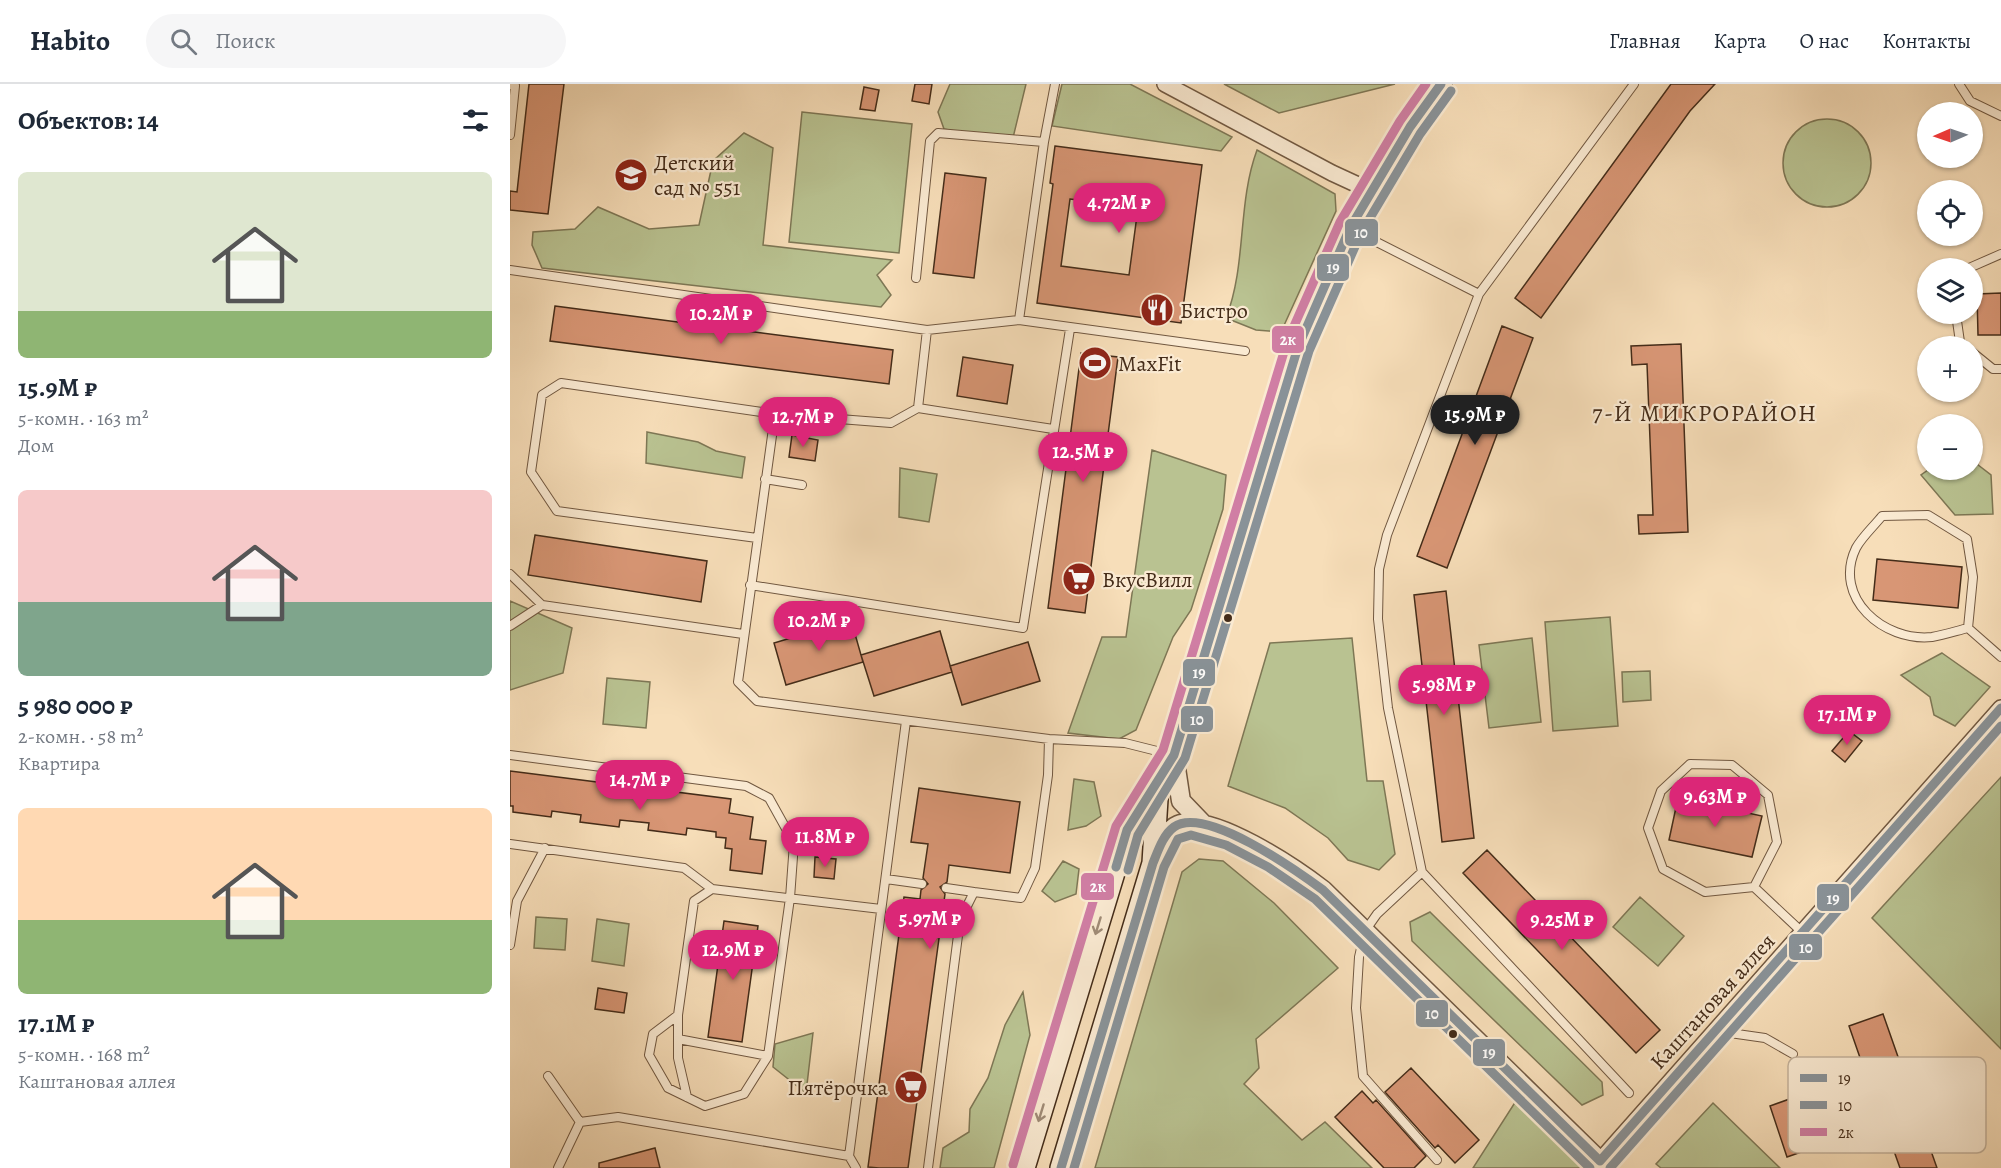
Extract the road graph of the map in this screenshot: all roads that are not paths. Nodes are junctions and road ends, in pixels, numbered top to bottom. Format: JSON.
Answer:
{"nodes":[{"id":1,"x":1055,"y":84,"type":"edge"},
{"id":2,"x":1165,"y":84,"type":"edge"},
{"id":3,"x":1441,"y":84,"type":"edge"},
{"id":4,"x":1634,"y":84,"type":"edge"},
{"id":5,"x":1959,"y":84,"type":"edge"},
{"id":6,"x":510,"y":85,"type":"edge"},
{"id":7,"x":2001,"y":116,"type":"edge"},
{"id":8,"x":510,"y":135,"type":"edge"},
{"id":9,"x":1044,"y":142,"type":"junction"},
{"id":10,"x":1371,"y":190,"type":"junction"},
{"id":11,"x":1350,"y":228,"type":"junction"},
{"id":12,"x":2001,"y":254,"type":"edge"},
{"id":13,"x":1983,"y":262,"type":"edge"},
{"id":14,"x":510,"y":270,"type":"edge"},
{"id":15,"x":916,"y":278,"type":"dead end"},
{"id":16,"x":1479,"y":294,"type":"junction"},
{"id":17,"x":1019,"y":320,"type":"junction"},
{"id":18,"x":1070,"y":329,"type":"junction"},
{"id":19,"x":927,"y":330,"type":"junction"},
{"id":20,"x":1245,"y":351,"type":"dead end"},
{"id":21,"x":1983,"y":361,"type":"edge"},
{"id":22,"x":2001,"y":369,"type":"edge"},
{"id":23,"x":918,"y":408,"type":"junction"},
{"id":24,"x":775,"y":414,"type":"junction"},
{"id":25,"x":1053,"y":429,"type":"junction"},
{"id":26,"x":765,"y":479,"type":"junction"},
{"id":27,"x":802,"y":484,"type":"dead end"},
{"id":28,"x":757,"y":538,"type":"junction"},
{"id":29,"x":510,"y":574,"type":"edge"},
{"id":30,"x":750,"y":585,"type":"junction"},
{"id":31,"x":542,"y":605,"type":"junction"},
{"id":32,"x":510,"y":626,"type":"edge"},
{"id":33,"x":1968,"y":628,"type":"junction"},
{"id":34,"x":743,"y":634,"type":"junction"},
{"id":35,"x":2001,"y":657,"type":"edge"},
{"id":36,"x":2001,"y":708,"type":"edge"},
{"id":37,"x":906,"y":721,"type":"junction"},
{"id":38,"x":1049,"y":739,"type":"junction"},
{"id":39,"x":510,"y":755,"type":"edge"},
{"id":40,"x":1174,"y":755,"type":"junction"},
{"id":41,"x":1158,"y":779,"type":"junction"},
{"id":42,"x":1178,"y":789,"type":"junction"},
{"id":43,"x":1206,"y":826,"type":"junction"},
{"id":44,"x":510,"y":844,"type":"edge"},
{"id":45,"x":545,"y":848,"type":"junction"},
{"id":46,"x":1153,"y":863,"type":"junction"},
{"id":47,"x":1422,"y":872,"type":"junction"},
{"id":48,"x":886,"y":879,"type":"junction"},
{"id":49,"x":922,"y":884,"type":"dead end"},
{"id":50,"x":1754,"y":887,"type":"junction"},
{"id":51,"x":946,"y":888,"type":"dead end"},
{"id":52,"x":712,"y":889,"type":"junction"},
{"id":53,"x":974,"y":892,"type":"junction"},
{"id":54,"x":790,"y":898,"type":"junction"},
{"id":55,"x":881,"y":909,"type":"junction"},
{"id":56,"x":1365,"y":931,"type":"junction"},
{"id":57,"x":1803,"y":933,"type":"junction"},
{"id":58,"x":510,"y":945,"type":"edge"},
{"id":59,"x":678,"y":1016,"type":"junction"},
{"id":60,"x":1716,"y":1031,"type":"junction"},
{"id":61,"x":678,"y":1039,"type":"junction"},
{"id":62,"x":1793,"y":1054,"type":"dead end"},
{"id":63,"x":768,"y":1056,"type":"junction"},
{"id":64,"x":548,"y":1076,"type":"dead end"},
{"id":65,"x":1629,"y":1093,"type":"dead end"},
{"id":66,"x":687,"y":1097,"type":"junction"},
{"id":67,"x":580,"y":1122,"type":"junction"},
{"id":68,"x":849,"y":1156,"type":"junction"},
{"id":69,"x":1437,"y":1160,"type":"dead end"},
{"id":70,"x":1603,"y":1165,"type":"edge"},
{"id":71,"x":558,"y":1168,"type":"edge"},
{"id":72,"x":856,"y":1168,"type":"edge"},
{"id":73,"x":927,"y":1168,"type":"edge"},
{"id":74,"x":1024,"y":1168,"type":"edge"},
{"id":75,"x":1061,"y":1168,"type":"edge"}],
"edges":[{"from":1,"to":9,"type":"lane"},
{"from":2,"to":10,"type":"street"},
{"from":3,"to":10,"type":"main road"},
{"from":4,"to":16,"type":"lane"},
{"from":5,"to":7,"type":"lane"},
{"from":6,"to":8,"type":"lane"},
{"from":9,"to":15,"type":"lane"},
{"from":9,"to":17,"type":"lane"},
{"from":10,"to":11,"type":"main road"},
{"from":11,"to":16,"type":"lane"},
{"from":11,"to":40,"type":"main road"},
{"from":12,"to":13,"type":"lane"},
{"from":14,"to":19,"type":"lane"},
{"from":16,"to":47,"type":"lane"},
{"from":17,"to":18,"type":"lane"},
{"from":17,"to":19,"type":"lane"},
{"from":18,"to":20,"type":"lane"},
{"from":18,"to":25,"type":"lane"},
{"from":19,"to":23,"type":"lane"},
{"from":21,"to":22,"type":"lane"},
{"from":23,"to":24,"type":"lane"},
{"from":23,"to":25,"type":"lane"},
{"from":24,"to":26,"type":"lane"},
{"from":24,"to":28,"type":"lane"},
{"from":25,"to":30,"type":"lane"},
{"from":26,"to":27,"type":"lane"},
{"from":26,"to":28,"type":"lane"},
{"from":28,"to":30,"type":"lane"},
{"from":29,"to":31,"type":"lane"},
{"from":30,"to":34,"type":"lane"},
{"from":31,"to":32,"type":"lane"},
{"from":31,"to":34,"type":"lane"},
{"from":33,"to":33,"type":"lane"},
{"from":33,"to":35,"type":"lane"},
{"from":34,"to":37,"type":"lane"},
{"from":36,"to":57,"type":"street","name":"Каштановая аллея"},
{"from":37,"to":38,"type":"lane"},
{"from":37,"to":48,"type":"lane"},
{"from":38,"to":40,"type":"lane"},
{"from":38,"to":53,"type":"lane"},
{"from":39,"to":54,"type":"lane"},
{"from":40,"to":41,"type":"main road"},
{"from":40,"to":42,"type":"street"},
{"from":41,"to":42,"type":"street"},
{"from":41,"to":46,"type":"main road"},
{"from":41,"to":74,"type":"main road","one_way":true},
{"from":42,"to":43,"type":"street"},
{"from":43,"to":46,"type":"street"},
{"from":43,"to":56,"type":"street"},
{"from":44,"to":45,"type":"lane"},
{"from":45,"to":52,"type":"lane"},
{"from":45,"to":58,"type":"lane"},
{"from":46,"to":75,"type":"main road"},
{"from":47,"to":56,"type":"lane"},
{"from":47,"to":65,"type":"lane"},
{"from":48,"to":49,"type":"lane"},
{"from":48,"to":55,"type":"lane"},
{"from":50,"to":50,"type":"lane"},
{"from":50,"to":57,"type":"lane"},
{"from":51,"to":53,"type":"lane"},
{"from":52,"to":54,"type":"lane"},
{"from":52,"to":59,"type":"lane"},
{"from":53,"to":73,"type":"lane"},
{"from":54,"to":55,"type":"lane"},
{"from":54,"to":63,"type":"lane"},
{"from":55,"to":68,"type":"lane"},
{"from":56,"to":69,"type":"lane"},
{"from":56,"to":70,"type":"street"},
{"from":57,"to":60,"type":"street","name":"Каштановая аллея"},
{"from":59,"to":61,"type":"lane"},
{"from":59,"to":66,"type":"lane"},
{"from":60,"to":62,"type":"lane"},
{"from":60,"to":70,"type":"street","name":"Каштановая аллея"},
{"from":61,"to":63,"type":"lane"},
{"from":61,"to":66,"type":"lane"},
{"from":63,"to":66,"type":"lane"},
{"from":64,"to":67,"type":"lane"},
{"from":67,"to":68,"type":"lane"},
{"from":67,"to":71,"type":"lane"},
{"from":68,"to":72,"type":"lane"}]}
